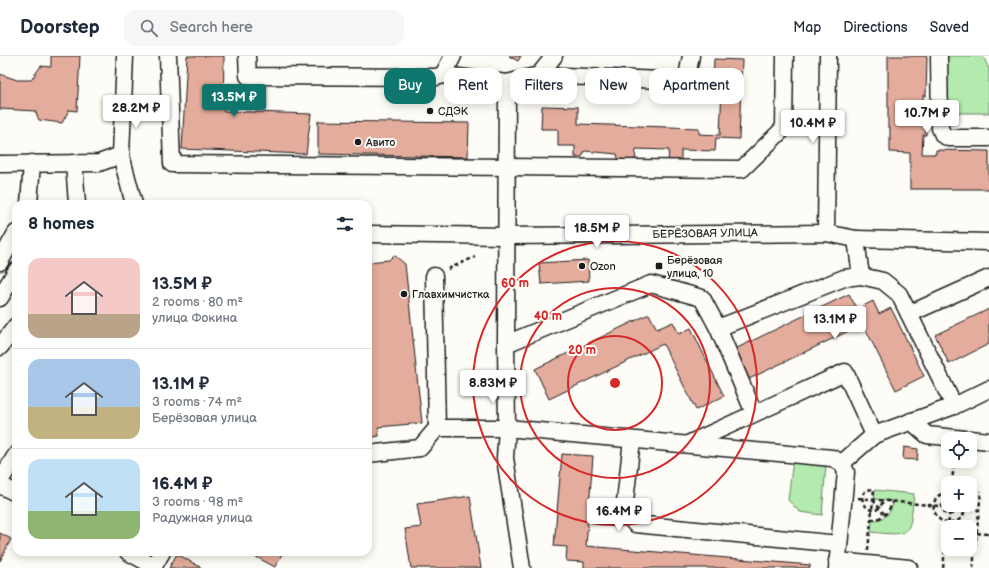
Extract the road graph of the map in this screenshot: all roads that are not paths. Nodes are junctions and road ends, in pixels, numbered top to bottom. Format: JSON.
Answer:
{"nodes":[{"id":1,"x":125,"y":56,"type":"edge"},
{"id":2,"x":168,"y":56,"type":"edge"},
{"id":3,"x":247,"y":56,"type":"edge"},
{"id":4,"x":453,"y":56,"type":"edge"},
{"id":5,"x":554,"y":56,"type":"edge"},
{"id":6,"x":691,"y":56,"type":"edge"},
{"id":7,"x":785,"y":56,"type":"edge"},
{"id":8,"x":828,"y":56,"type":"edge"},
{"id":9,"x":939,"y":56,"type":"edge"},
{"id":10,"x":545,"y":68,"type":"edge"},
{"id":11,"x":443,"y":75,"type":"junction"},
{"id":12,"x":577,"y":76,"type":"edge"},
{"id":13,"x":510,"y":82,"type":"edge"},
{"id":14,"x":507,"y":83,"type":"junction"},
{"id":15,"x":989,"y":138,"type":"edge"},
{"id":16,"x":121,"y":155,"type":"junction"},
{"id":17,"x":74,"y":163,"type":"junction"},
{"id":18,"x":0,"y":164,"type":"edge"},
{"id":19,"x":32,"y":164,"type":"junction"},
{"id":20,"x":507,"y":166,"type":"junction"},
{"id":21,"x":29,"y":200,"type":"edge"},
{"id":22,"x":78,"y":200,"type":"edge"},
{"id":23,"x":133,"y":200,"type":"edge"},
{"id":24,"x":826,"y":233,"type":"junction"},
{"id":25,"x":372,"y":234,"type":"edge"},
{"id":26,"x":507,"y":236,"type":"junction"},
{"id":27,"x":9,"y":238,"type":"edge"},
{"id":28,"x":856,"y":239,"type":"junction"},
{"id":29,"x":989,"y":242,"type":"edge"},
{"id":30,"x":0,"y":262,"type":"edge"},
{"id":31,"x":434,"y":276,"type":"road end"},
{"id":32,"x":861,"y":276,"type":"junction"},
{"id":33,"x":12,"y":278,"type":"edge"},
{"id":34,"x":989,"y":278,"type":"edge"},
{"id":35,"x":0,"y":298,"type":"edge"},
{"id":36,"x":909,"y":314,"type":"junction"},
{"id":37,"x":718,"y":328,"type":"junction"},
{"id":38,"x":12,"y":331,"type":"edge"},
{"id":39,"x":506,"y":344,"type":"junction"},
{"id":40,"x":0,"y":347,"type":"edge"},
{"id":41,"x":989,"y":389,"type":"edge"},
{"id":42,"x":954,"y":406,"type":"junction"},
{"id":43,"x":754,"y":413,"type":"junction"},
{"id":44,"x":911,"y":421,"type":"junction"},
{"id":45,"x":437,"y":428,"type":"junction"},
{"id":46,"x":507,"y":428,"type":"junction"},
{"id":47,"x":874,"y":435,"type":"junction"},
{"id":48,"x":941,"y":436,"type":"edge"},
{"id":49,"x":632,"y":440,"type":"junction"},
{"id":50,"x":977,"y":440,"type":"edge"},
{"id":51,"x":989,"y":441,"type":"edge"},
{"id":52,"x":686,"y":445,"type":"junction"},
{"id":53,"x":372,"y":454,"type":"edge"},
{"id":54,"x":12,"y":462,"type":"edge"},
{"id":55,"x":842,"y":464,"type":"junction"},
{"id":56,"x":0,"y":481,"type":"edge"},
{"id":57,"x":0,"y":485,"type":"edge"},
{"id":58,"x":12,"y":491,"type":"edge"},
{"id":59,"x":839,"y":544,"type":"junction"},
{"id":60,"x":135,"y":556,"type":"edge"},
{"id":61,"x":160,"y":556,"type":"edge"},
{"id":62,"x":837,"y":564,"type":"edge"},
{"id":63,"x":522,"y":568,"type":"edge"},
{"id":64,"x":909,"y":568,"type":"edge"}],
"edges":[{"from":1,"to":16,"type":"street"},
{"from":2,"to":20,"type":"street"},
{"from":3,"to":11,"type":"street"},
{"from":4,"to":11,"type":"street"},
{"from":5,"to":10,"type":"street"},
{"from":6,"to":12,"type":"street"},
{"from":7,"to":20,"type":"street"},
{"from":8,"to":24,"type":"street"},
{"from":9,"to":15,"type":"street"},
{"from":11,"to":14,"type":"street"},
{"from":13,"to":14,"type":"street"},
{"from":14,"to":20,"type":"street"},
{"from":16,"to":17,"type":"street"},
{"from":16,"to":23,"type":"street"},
{"from":17,"to":19,"type":"street"},
{"from":17,"to":22,"type":"street"},
{"from":18,"to":19,"type":"street"},
{"from":19,"to":21,"type":"street"},
{"from":20,"to":26,"type":"street"},
{"from":24,"to":26,"type":"street","name":"БЕРЁЗОВАЯ УЛИЦА"},
{"from":24,"to":28,"type":"street","name":"БЕРЁЗОВАЯ УЛИЦА"},
{"from":25,"to":26,"type":"street","name":"БЕРЁЗОВАЯ УЛИЦА"},
{"from":26,"to":39,"type":"street"},
{"from":27,"to":30,"type":"street"},
{"from":28,"to":29,"type":"street","name":"БЕРЁЗОВАЯ УЛИЦА"},
{"from":28,"to":32,"type":"street"},
{"from":31,"to":45,"type":"street"},
{"from":32,"to":36,"type":"street"},
{"from":32,"to":37,"type":"street"},
{"from":33,"to":35,"type":"street"},
{"from":34,"to":36,"type":"street"},
{"from":36,"to":42,"type":"street"},
{"from":37,"to":39,"type":"street"},
{"from":37,"to":43,"type":"street"},
{"from":38,"to":40,"type":"street"},
{"from":39,"to":46,"type":"street"},
{"from":41,"to":42,"type":"street"},
{"from":42,"to":44,"type":"street"},
{"from":43,"to":47,"type":"street"},
{"from":43,"to":52,"type":"street"},
{"from":44,"to":47,"type":"street"},
{"from":44,"to":48,"type":"street"},
{"from":45,"to":46,"type":"street"},
{"from":45,"to":53,"type":"street"},
{"from":46,"to":49,"type":"street"},
{"from":46,"to":63,"type":"street"},
{"from":47,"to":55,"type":"street"},
{"from":49,"to":52,"type":"street"},
{"from":49,"to":59,"type":"street"},
{"from":50,"to":51,"type":"street"},
{"from":52,"to":55,"type":"street"},
{"from":54,"to":56,"type":"street"},
{"from":55,"to":59,"type":"street"},
{"from":57,"to":58,"type":"street"},
{"from":59,"to":62,"type":"street"},
{"from":60,"to":61,"type":"street"},
{"from":62,"to":64,"type":"street"}]}
